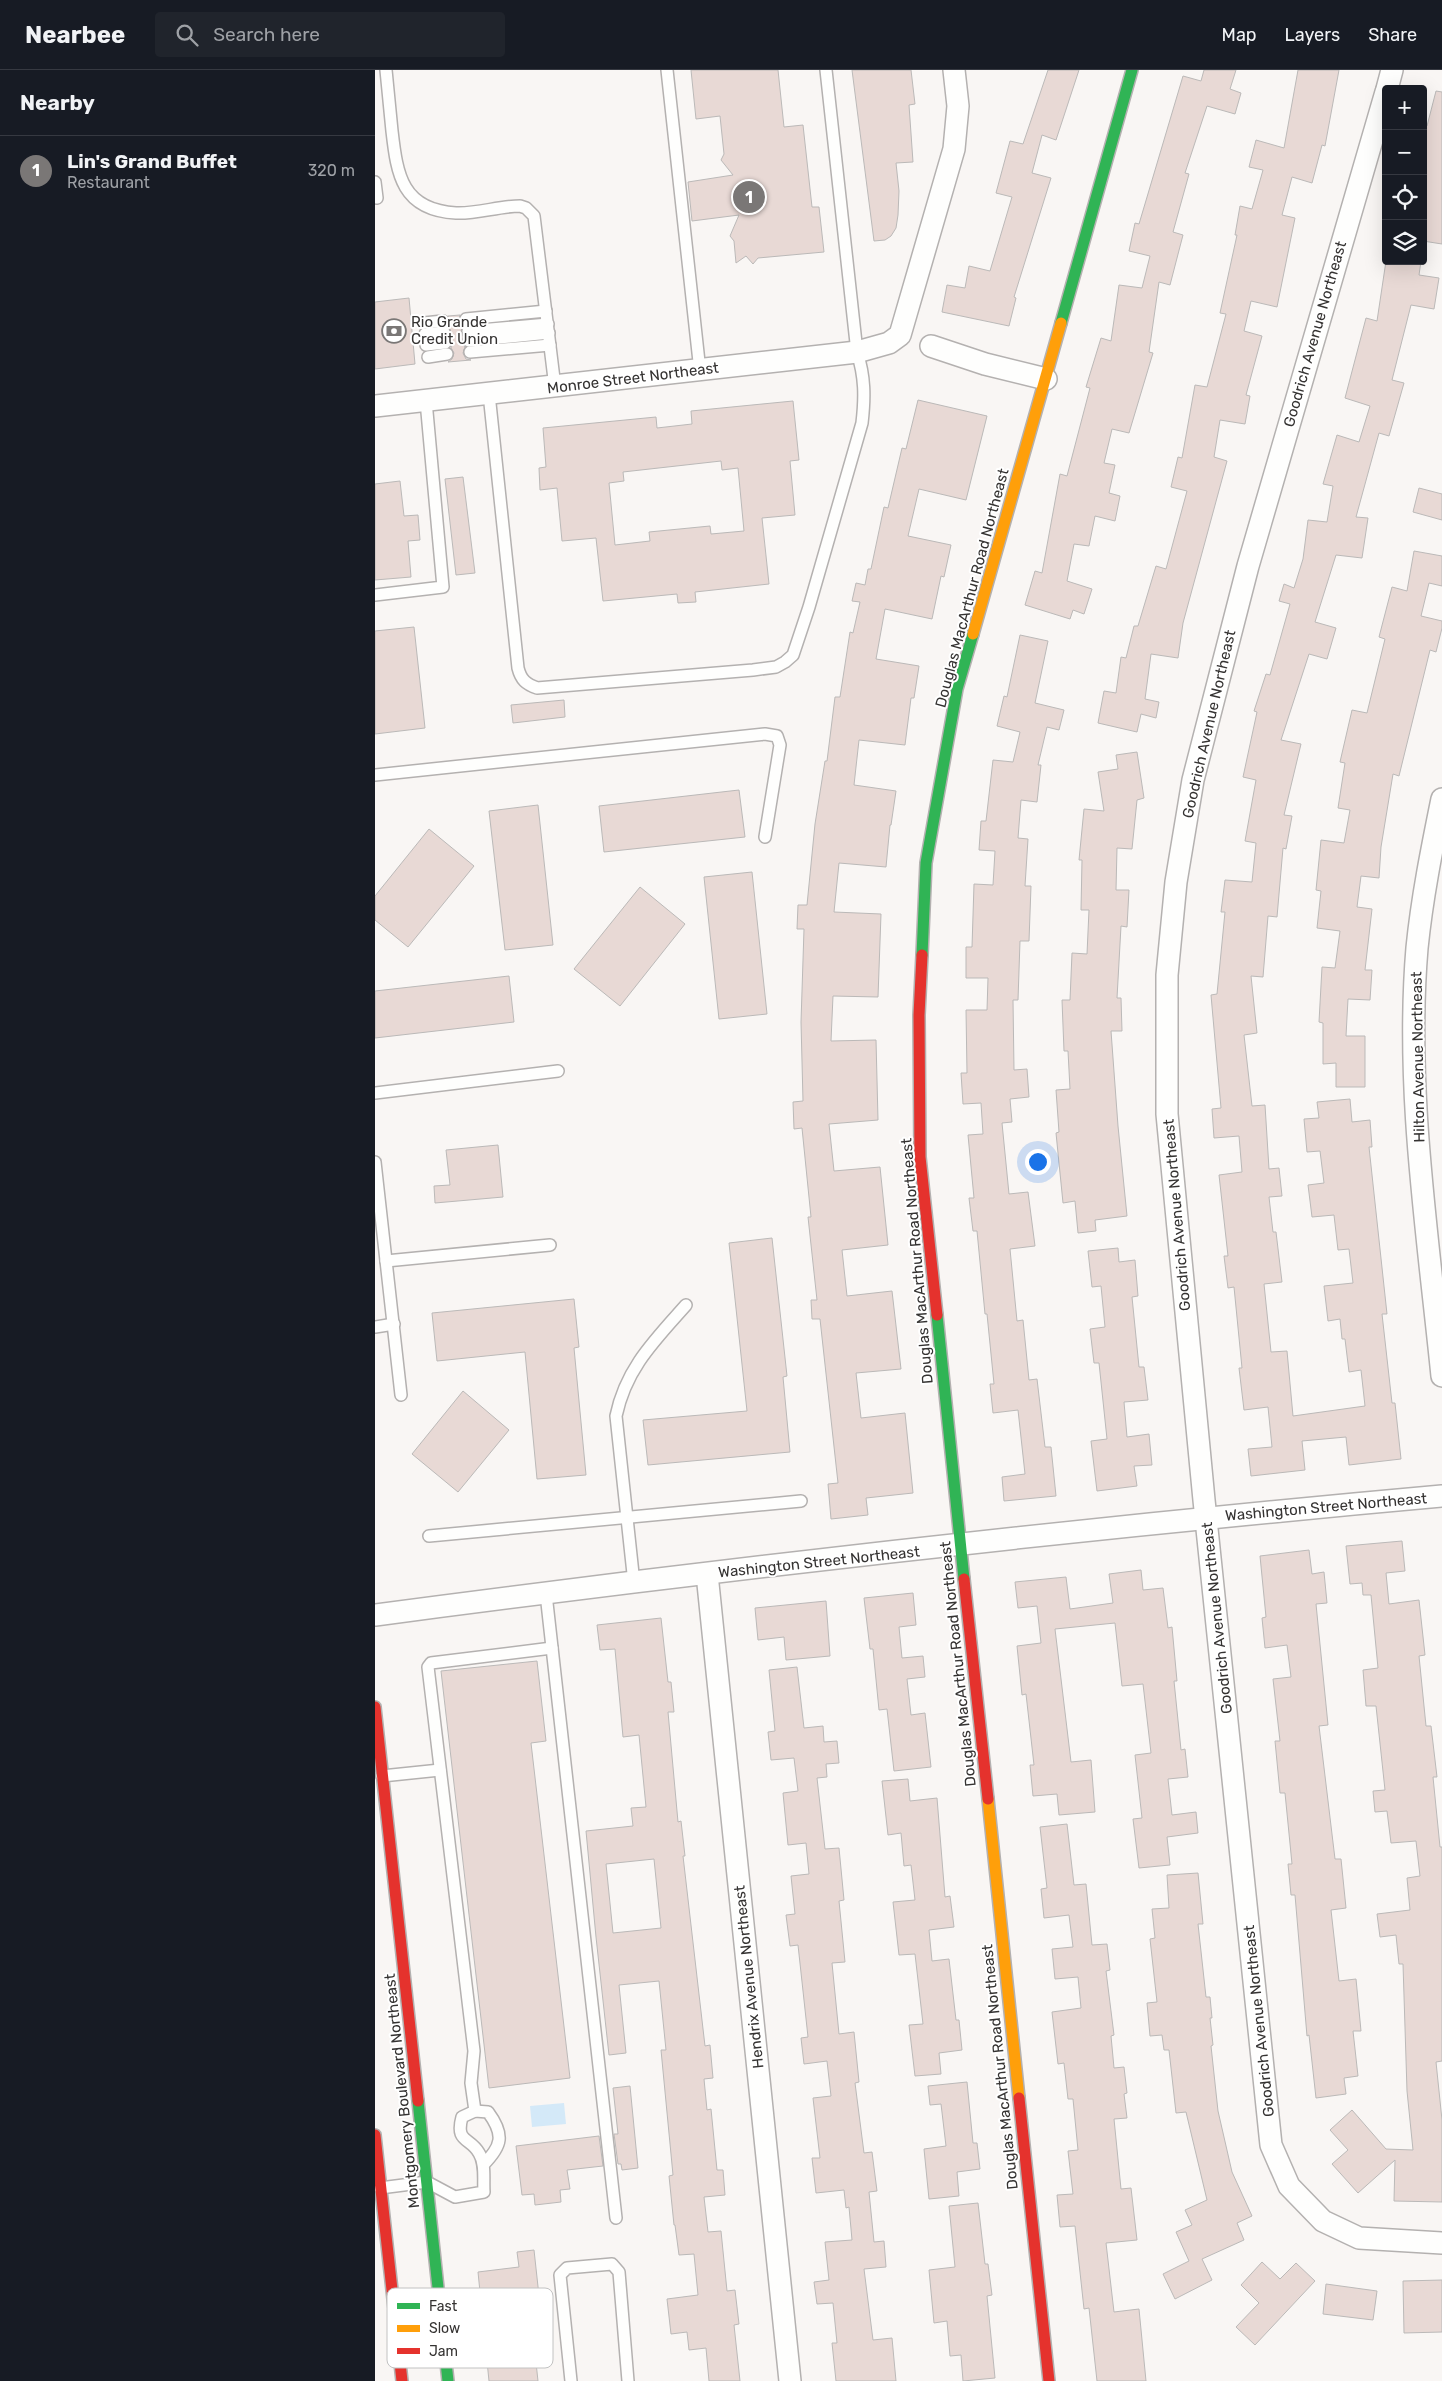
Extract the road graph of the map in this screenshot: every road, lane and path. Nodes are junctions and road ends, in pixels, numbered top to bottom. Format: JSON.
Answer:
{"nodes":[{"id":1,"x":667,"y":70,"type":"edge"},
{"id":2,"x":826,"y":70,"type":"edge"},
{"id":3,"x":954,"y":70,"type":"edge"},
{"id":4,"x":1132,"y":70,"type":"edge"},
{"id":5,"x":1392,"y":70,"type":"edge"},
{"id":6,"x":382,"y":73,"type":"edge"},
{"id":7,"x":1388,"y":85,"type":"edge"},
{"id":8,"x":1382,"y":104,"type":"edge"},
{"id":9,"x":375,"y":182,"type":"edge"},
{"id":10,"x":377,"y":198,"type":"dead end"},
{"id":11,"x":546,"y":311,"type":"junction"},
{"id":12,"x":548,"y":329,"type":"junction"},
{"id":13,"x":468,"y":336,"type":"junction"},
{"id":14,"x":426,"y":340,"type":"joint"},
{"id":15,"x":550,"y":345,"type":"junction"},
{"id":16,"x":931,"y":346,"type":"dead end"},
{"id":17,"x":857,"y":352,"type":"junction"},
{"id":18,"x":700,"y":371,"type":"junction"},
{"id":19,"x":1046,"y":378,"type":"junction"},
{"id":20,"x":555,"y":387,"type":"junction"},
{"id":21,"x":489,"y":394,"type":"junction"},
{"id":22,"x":426,"y":401,"type":"junction"},
{"id":23,"x":375,"y":406,"type":"edge"},
{"id":24,"x":375,"y":595,"type":"edge"},
{"id":25,"x":375,"y":775,"type":"edge"},
{"id":26,"x":1442,"y":799,"type":"edge"},
{"id":27,"x":765,"y":837,"type":"dead end"},
{"id":28,"x":558,"y":1071,"type":"dead end"},
{"id":29,"x":375,"y":1093,"type":"edge"},
{"id":30,"x":375,"y":1162,"type":"edge"},
{"id":31,"x":550,"y":1245,"type":"dead end"},
{"id":32,"x":387,"y":1261,"type":"junction"},
{"id":33,"x":686,"y":1305,"type":"dead end"},
{"id":34,"x":394,"y":1324,"type":"junction"},
{"id":35,"x":375,"y":1326,"type":"edge"},
{"id":36,"x":1442,"y":1376,"type":"edge"},
{"id":37,"x":401,"y":1395,"type":"dead end"},
{"id":38,"x":1442,"y":1496,"type":"edge"},
{"id":39,"x":801,"y":1501,"type":"dead end"},
{"id":40,"x":627,"y":1518,"type":"junction"},
{"id":41,"x":1206,"y":1518,"type":"junction"},
{"id":42,"x":429,"y":1536,"type":"dead end"},
{"id":43,"x":960,"y":1546,"type":"junction"},
{"id":44,"x":707,"y":1574,"type":"junction"},
{"id":45,"x":634,"y":1583,"type":"junction"},
{"id":46,"x":546,"y":1594,"type":"junction"},
{"id":47,"x":375,"y":1615,"type":"edge"},
{"id":48,"x":552,"y":1648,"type":"junction"},
{"id":49,"x":375,"y":1707,"type":"edge"},
{"id":50,"x":440,"y":1770,"type":"junction"},
{"id":51,"x":383,"y":1776,"type":"junction"},
{"id":52,"x":475,"y":2111,"type":"junction"},
{"id":53,"x":375,"y":2135,"type":"edge"},
{"id":54,"x":483,"y":2166,"type":"junction"},
{"id":55,"x":427,"y":2182,"type":"junction"},
{"id":56,"x":378,"y":2188,"type":"edge"},
{"id":57,"x":616,"y":2218,"type":"dead end"},
{"id":58,"x":1442,"y":2244,"type":"edge"},
{"id":59,"x":390,"y":2288,"type":"edge"},
{"id":60,"x":438,"y":2288,"type":"edge"},
{"id":61,"x":400,"y":2368,"type":"edge"},
{"id":62,"x":447,"y":2368,"type":"edge"},
{"id":63,"x":402,"y":2381,"type":"edge"},
{"id":64,"x":448,"y":2381,"type":"edge"},
{"id":65,"x":571,"y":2381,"type":"edge"},
{"id":66,"x":628,"y":2381,"type":"edge"},
{"id":67,"x":790,"y":2381,"type":"edge"},
{"id":68,"x":1049,"y":2381,"type":"edge"}],
"edges":[{"from":1,"to":18,"type":"lane"},
{"from":2,"to":17,"type":"lane"},
{"from":3,"to":17,"type":"street","name":"Monroe Street Northeast"},
{"from":4,"to":19,"type":"street","name":"Douglas MacArthur Road Northeast"},
{"from":5,"to":7,"type":"street","name":"Goodrich Avenue Northeast"},
{"from":6,"to":11,"type":"lane"},
{"from":8,"to":41,"type":"street","name":"Goodrich Avenue Northeast"},
{"from":9,"to":10,"type":"lane"},
{"from":11,"to":12,"type":"lane"},
{"from":11,"to":13,"type":"lane"},
{"from":12,"to":13,"type":"lane"},
{"from":12,"to":15,"type":"lane"},
{"from":13,"to":15,"type":"lane"},
{"from":14,"to":14,"type":"lane"},
{"from":15,"to":20,"type":"lane"},
{"from":16,"to":19,"type":"street"},
{"from":17,"to":18,"type":"street","name":"Monroe Street Northeast"},
{"from":17,"to":21,"type":"lane"},
{"from":18,"to":20,"type":"street","name":"Monroe Street Northeast"},
{"from":19,"to":43,"type":"street","name":"Douglas MacArthur Road Northeast"},
{"from":20,"to":21,"type":"street","name":"Monroe Street Northeast"},
{"from":21,"to":22,"type":"street","name":"Monroe Street Northeast"},
{"from":22,"to":23,"type":"street","name":"Monroe Street Northeast"},
{"from":22,"to":24,"type":"lane"},
{"from":25,"to":27,"type":"lane"},
{"from":26,"to":36,"type":"street","name":"Hilton Avenue Northeast"},
{"from":28,"to":29,"type":"lane"},
{"from":30,"to":32,"type":"lane"},
{"from":31,"to":32,"type":"lane"},
{"from":32,"to":34,"type":"lane"},
{"from":33,"to":40,"type":"lane"},
{"from":34,"to":35,"type":"lane"},
{"from":34,"to":37,"type":"lane"},
{"from":38,"to":41,"type":"street","name":"Washington Street Northeast"},
{"from":39,"to":40,"type":"lane"},
{"from":40,"to":42,"type":"lane"},
{"from":40,"to":45,"type":"lane"},
{"from":41,"to":43,"type":"street","name":"Washington Street Northeast"},
{"from":41,"to":58,"type":"street","name":"Goodrich Avenue Northeast"},
{"from":43,"to":44,"type":"street","name":"Washington Street Northeast"},
{"from":43,"to":68,"type":"street","name":"Douglas MacArthur Road Northeast"},
{"from":44,"to":45,"type":"street","name":"Washington Street Northeast"},
{"from":44,"to":67,"type":"street","name":"Hendrix Avenue Northeast"},
{"from":45,"to":46,"type":"street","name":"Washington Street Northeast"},
{"from":46,"to":47,"type":"street","name":"Washington Street Northeast"},
{"from":46,"to":48,"type":"lane"},
{"from":48,"to":50,"type":"lane"},
{"from":48,"to":57,"type":"lane"},
{"from":49,"to":51,"type":"street","name":"Montgomery Boulevard Northeast"},
{"from":50,"to":51,"type":"lane"},
{"from":50,"to":52,"type":"lane"},
{"from":51,"to":55,"type":"street","name":"Montgomery Boulevard Northeast"},
{"from":52,"to":54,"type":"lane"},
{"from":52,"to":54,"type":"lane"},
{"from":53,"to":56,"type":"street","name":"Montgomery Boulevard Northeast"},
{"from":54,"to":55,"type":"lane"},
{"from":55,"to":56,"type":"lane"},
{"from":55,"to":60,"type":"street","name":"Montgomery Boulevard Northeast"},
{"from":56,"to":59,"type":"street","name":"Montgomery Boulevard Northeast"},
{"from":61,"to":63,"type":"street","name":"Montgomery Boulevard Northeast"},
{"from":62,"to":64,"type":"street","name":"Montgomery Boulevard Northeast"},
{"from":65,"to":66,"type":"lane"}]}
